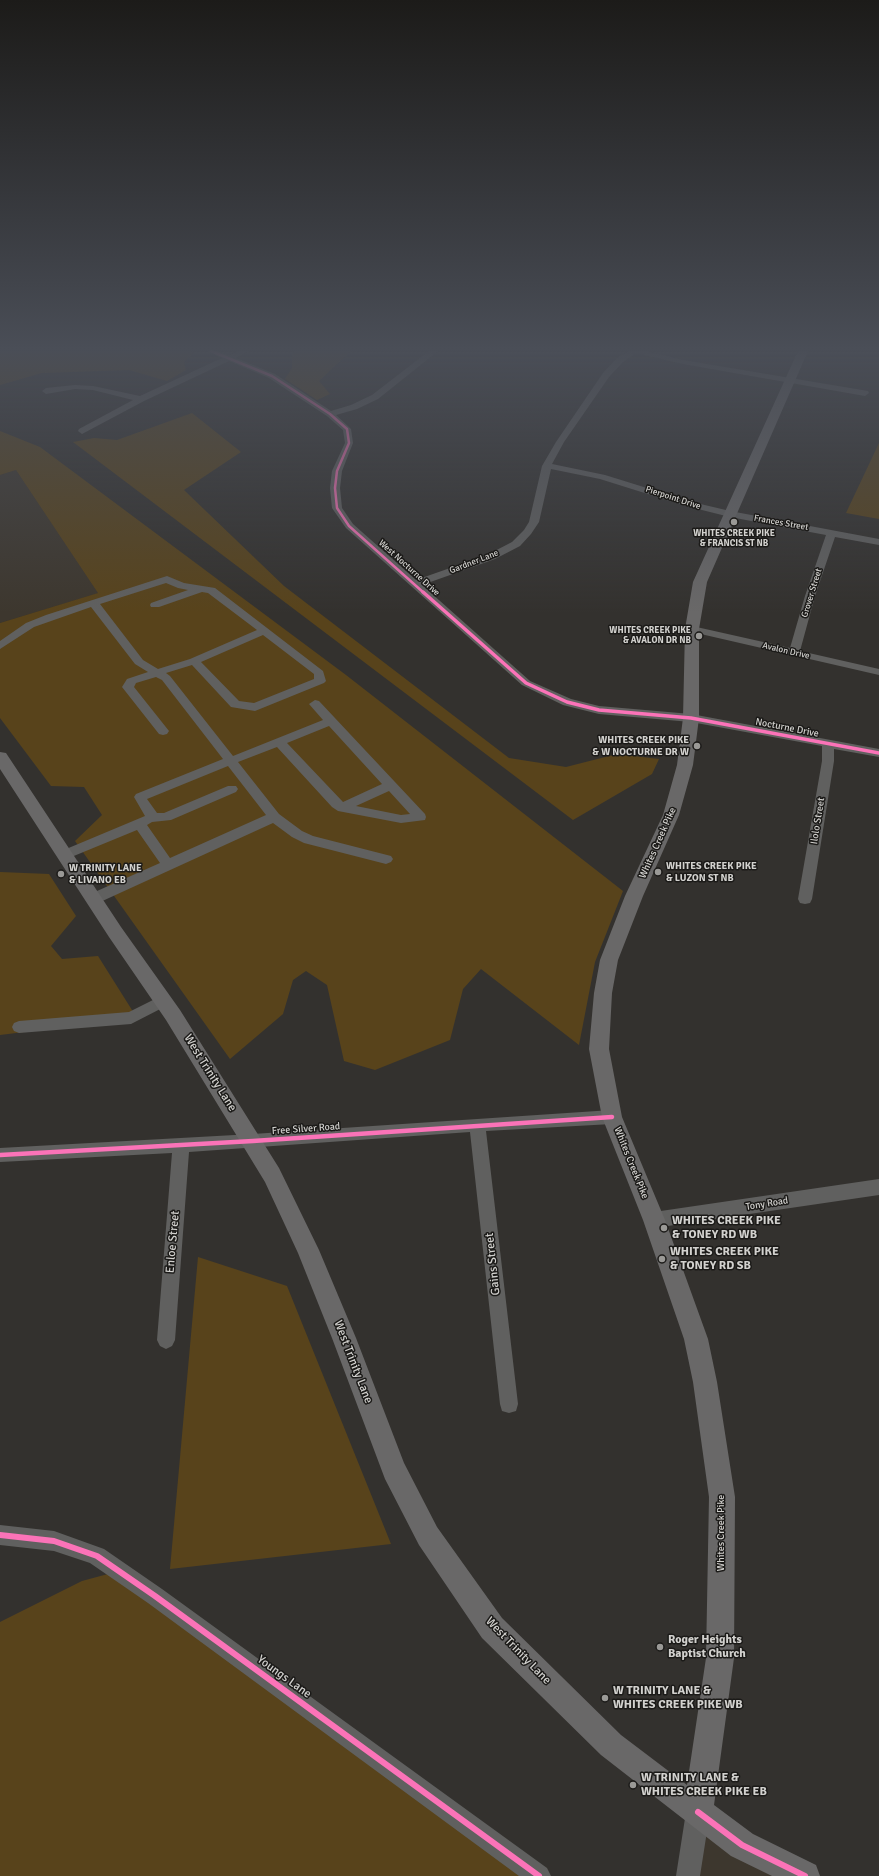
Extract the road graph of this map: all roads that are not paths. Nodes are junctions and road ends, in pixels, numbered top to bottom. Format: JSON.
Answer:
{"nodes":[{"id":1,"x":348,"y":439,"type":"edge"},
{"id":2,"x":562,"y":439,"type":"edge"},
{"id":3,"x":763,"y":439,"type":"edge"},
{"id":4,"x":547,"y":466,"type":"junction"},
{"id":5,"x":730,"y":514,"type":"junction"},
{"id":6,"x":832,"y":532,"type":"junction"},
{"id":7,"x":879,"y":542,"type":"edge"},
{"id":8,"x":416,"y":584,"type":"junction"},
{"id":9,"x":202,"y":589,"type":"junction"},
{"id":10,"x":93,"y":604,"type":"junction"},
{"id":11,"x":155,"y":605,"type":"dead end"},
{"id":12,"x":692,"y":630,"type":"junction"},
{"id":13,"x":264,"y":631,"type":"junction"},
{"id":14,"x":0,"y":646,"type":"edge"},
{"id":15,"x":794,"y":653,"type":"junction"},
{"id":16,"x":194,"y":661,"type":"junction"},
{"id":17,"x":879,"y":672,"type":"edge"},
{"id":18,"x":158,"y":673,"type":"junction"},
{"id":19,"x":315,"y":704,"type":"dead end"},
{"id":20,"x":691,"y":718,"type":"junction"},
{"id":21,"x":332,"y":721,"type":"junction"},
{"id":22,"x":163,"y":731,"type":"dead end"},
{"id":23,"x":279,"y":742,"type":"junction"},
{"id":24,"x":828,"y":744,"type":"junction"},
{"id":25,"x":879,"y":753,"type":"edge"},
{"id":26,"x":0,"y":757,"type":"edge"},
{"id":27,"x":231,"y":762,"type":"junction"},
{"id":28,"x":390,"y":785,"type":"junction"},
{"id":29,"x":232,"y":789,"type":"dead end"},
{"id":30,"x":342,"y":808,"type":"junction"},
{"id":31,"x":274,"y":817,"type":"junction"},
{"id":32,"x":153,"y":818,"type":"junction"},
{"id":33,"x":139,"y":824,"type":"junction"},
{"id":34,"x":64,"y":855,"type":"junction"},
{"id":35,"x":386,"y":859,"type":"dead end"},
{"id":36,"x":168,"y":865,"type":"junction"},
{"id":37,"x":805,"y":898,"type":"dead end"},
{"id":38,"x":93,"y":899,"type":"junction"},
{"id":39,"x":163,"y":1001,"type":"junction"},
{"id":40,"x":19,"y":1027,"type":"dead end"},
{"id":41,"x":612,"y":1117,"type":"junction"},
{"id":42,"x":477,"y":1125,"type":"junction"},
{"id":43,"x":253,"y":1141,"type":"junction"},
{"id":44,"x":181,"y":1144,"type":"junction"},
{"id":45,"x":0,"y":1155,"type":"edge"},
{"id":46,"x":879,"y":1187,"type":"edge"},
{"id":47,"x":654,"y":1220,"type":"junction"},
{"id":48,"x":166,"y":1340,"type":"dead end"},
{"id":49,"x":509,"y":1404,"type":"dead end"},
{"id":50,"x":0,"y":1534,"type":"edge"},
{"id":51,"x":698,"y":1812,"type":"junction"},
{"id":52,"x":539,"y":1876,"type":"edge"},
{"id":53,"x":688,"y":1876,"type":"edge"},
{"id":54,"x":805,"y":1876,"type":"edge"}],
"edges":[{"from":1,"to":8,"type":"street","name":"West Nocturne Drive"},
{"from":2,"to":4,"type":"street","name":"Gardner Lane"},
{"from":3,"to":5,"type":"main road","name":"Whites Creek Pike"},
{"from":4,"to":5,"type":"street","name":"Pierpoint Drive"},
{"from":4,"to":8,"type":"street","name":"Gardner Lane"},
{"from":5,"to":6,"type":"street","name":"Frances Street"},
{"from":5,"to":12,"type":"main road","name":"Whites Creek Pike"},
{"from":6,"to":7,"type":"street","name":"Frances Street"},
{"from":6,"to":15,"type":"street","name":"Grover Street"},
{"from":8,"to":20,"type":"street","name":"West Nocturne Drive"},
{"from":9,"to":10,"type":"street"},
{"from":9,"to":11,"type":"street"},
{"from":9,"to":13,"type":"street"},
{"from":10,"to":14,"type":"street"},
{"from":10,"to":18,"type":"street"},
{"from":12,"to":15,"type":"street","name":"Avalon Drive"},
{"from":12,"to":20,"type":"main road","name":"Whites Creek Pike"},
{"from":13,"to":16,"type":"street"},
{"from":13,"to":16,"type":"street"},
{"from":15,"to":17,"type":"street","name":"Avalon Drive"},
{"from":16,"to":18,"type":"street"},
{"from":18,"to":22,"type":"street"},
{"from":18,"to":27,"type":"street"},
{"from":19,"to":21,"type":"street"},
{"from":20,"to":24,"type":"street","name":"Nocturne Drive"},
{"from":20,"to":41,"type":"main road","name":"Whites Creek Pike"},
{"from":21,"to":23,"type":"street"},
{"from":21,"to":28,"type":"street"},
{"from":23,"to":27,"type":"street"},
{"from":23,"to":30,"type":"street"},
{"from":24,"to":25,"type":"street","name":"Nocturne Drive"},
{"from":24,"to":37,"type":"street","name":"Ilolo Street"},
{"from":26,"to":34,"type":"main road","name":"West Trinity Lane"},
{"from":27,"to":31,"type":"street"},
{"from":27,"to":32,"type":"street"},
{"from":28,"to":30,"type":"street"},
{"from":28,"to":30,"type":"street"},
{"from":29,"to":32,"type":"street"},
{"from":31,"to":35,"type":"street"},
{"from":31,"to":36,"type":"street"},
{"from":32,"to":33,"type":"street"},
{"from":33,"to":34,"type":"street"},
{"from":33,"to":36,"type":"street"},
{"from":34,"to":38,"type":"main road","name":"West Trinity Lane"},
{"from":36,"to":38,"type":"street"},
{"from":38,"to":39,"type":"main road","name":"West Trinity Lane"},
{"from":39,"to":40,"type":"street"},
{"from":39,"to":43,"type":"main road","name":"West Trinity Lane"},
{"from":41,"to":42,"type":"street","name":"Free Silver Road"},
{"from":41,"to":47,"type":"main road","name":"Whites Creek Pike"},
{"from":42,"to":43,"type":"street","name":"Free Silver Road"},
{"from":42,"to":49,"type":"street","name":"Gains Street"},
{"from":43,"to":44,"type":"street","name":"Free Silver Road"},
{"from":43,"to":51,"type":"main road","name":"West Trinity Lane"},
{"from":44,"to":45,"type":"street","name":"Free Silver Road"},
{"from":44,"to":48,"type":"street","name":"Enloe Street"},
{"from":46,"to":47,"type":"street","name":"Tony Road"},
{"from":47,"to":51,"type":"main road","name":"Whites Creek Pike"},
{"from":50,"to":52,"type":"street","name":"Youngs Lane"},
{"from":51,"to":53,"type":"street"},
{"from":51,"to":54,"type":"main road","name":"West Trinity Lane"}]}
